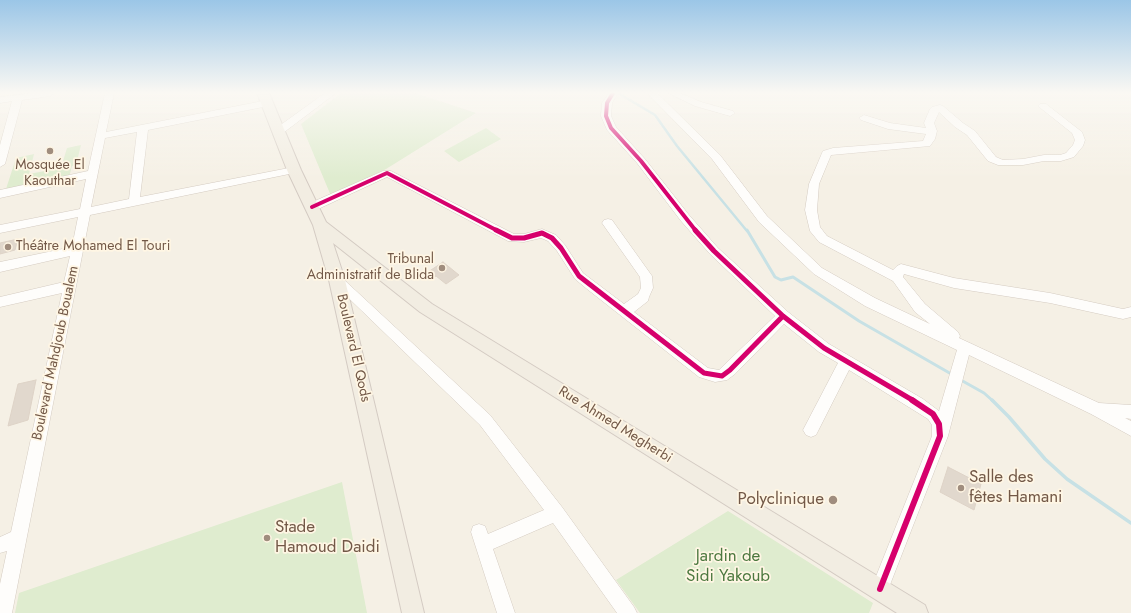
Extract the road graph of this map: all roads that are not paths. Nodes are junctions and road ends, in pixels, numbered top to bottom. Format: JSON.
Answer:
{"nodes":[{"id":1,"x":6,"y":122,"type":"edge"},
{"id":2,"x":103,"y":122,"type":"edge"},
{"id":3,"x":169,"y":122,"type":"edge"},
{"id":4,"x":276,"y":122,"type":"edge"},
{"id":5,"x":291,"y":122,"type":"edge"},
{"id":6,"x":608,"y":122,"type":"edge"},
{"id":7,"x":681,"y":122,"type":"edge"},
{"id":8,"x":875,"y":122,"type":"edge"},
{"id":9,"x":930,"y":122,"type":"edge"},
{"id":10,"x":954,"y":122,"type":"edge"},
{"id":11,"x":1063,"y":122,"type":"edge"},
{"id":12,"x":143,"y":128,"type":"junction"},
{"id":13,"x":279,"y":130,"type":"junction"},
{"id":14,"x":932,"y":131,"type":"junction"},
{"id":15,"x":100,"y":136,"type":"junction"},
{"id":16,"x":2,"y":149,"type":"edge"},
{"id":17,"x":0,"y":164,"type":"edge"},
{"id":18,"x":294,"y":170,"type":"junction"},
{"id":19,"x":92,"y":174,"type":"junction"},
{"id":20,"x":0,"y":194,"type":"edge"},
{"id":21,"x":134,"y":202,"type":"junction"},
{"id":22,"x":312,"y":207,"type":"junction"},
{"id":23,"x":84,"y":212,"type":"junction"},
{"id":24,"x":608,"y":223,"type":"dead end"},
{"id":25,"x":320,"y":225,"type":"junction"},
{"id":26,"x":0,"y":229,"type":"edge"},
{"id":27,"x":77,"y":250,"type":"junction"},
{"id":28,"x":0,"y":267,"type":"edge"},
{"id":29,"x":898,"y":278,"type":"junction"},
{"id":30,"x":337,"y":280,"type":"junction"},
{"id":31,"x":69,"y":286,"type":"junction"},
{"id":32,"x":0,"y":302,"type":"edge"},
{"id":33,"x":361,"y":303,"type":"junction"},
{"id":34,"x":344,"y":310,"type":"junction"},
{"id":35,"x":624,"y":312,"type":"junction"},
{"id":36,"x":1131,"y":312,"type":"edge"},
{"id":37,"x":783,"y":316,"type":"junction"},
{"id":38,"x":965,"y":347,"type":"junction"},
{"id":39,"x":846,"y":361,"type":"junction"},
{"id":40,"x":1096,"y":409,"type":"junction"},
{"id":41,"x":1131,"y":412,"type":"edge"},
{"id":42,"x":1131,"y":429,"type":"edge"},
{"id":43,"x":811,"y":430,"type":"dead end"},
{"id":44,"x":940,"y":436,"type":"junction"},
{"id":45,"x":556,"y":513,"type":"junction"},
{"id":46,"x":18,"y":538,"type":"junction"},
{"id":47,"x":0,"y":544,"type":"edge"},
{"id":48,"x":880,"y":589,"type":"junction"},
{"id":49,"x":3,"y":613,"type":"edge"},
{"id":50,"x":413,"y":613,"type":"edge"},
{"id":51,"x":506,"y":613,"type":"edge"},
{"id":52,"x":628,"y":613,"type":"edge"},
{"id":53,"x":917,"y":613,"type":"edge"}],
"edges":[{"from":1,"to":16,"type":"street"},
{"from":2,"to":15,"type":"street","name":"Boulevard Mahdjoub Boualem"},
{"from":3,"to":12,"type":"street"},
{"from":4,"to":13,"type":"main road","name":"Boulevard El Qods"},
{"from":5,"to":13,"type":"street"},
{"from":6,"to":37,"type":"street"},
{"from":7,"to":38,"type":"street"},
{"from":8,"to":14,"type":"street"},
{"from":9,"to":14,"type":"street"},
{"from":10,"to":11,"type":"street"},
{"from":12,"to":15,"type":"street"},
{"from":12,"to":21,"type":"street"},
{"from":13,"to":18,"type":"main road","name":"Boulevard El Qods"},
{"from":14,"to":29,"type":"street"},
{"from":15,"to":19,"type":"street","name":"Boulevard Mahdjoub Boualem"},
{"from":16,"to":17,"type":"street"},
{"from":18,"to":21,"type":"street"},
{"from":18,"to":22,"type":"main road","name":"Boulevard El Qods"},
{"from":19,"to":20,"type":"street"},
{"from":19,"to":23,"type":"street","name":"Boulevard Mahdjoub Boualem"},
{"from":21,"to":23,"type":"street"},
{"from":22,"to":25,"type":"main road","name":"Boulevard El Qods"},
{"from":22,"to":35,"type":"street"},
{"from":23,"to":26,"type":"street"},
{"from":23,"to":27,"type":"street","name":"Boulevard Mahdjoub Boualem"},
{"from":24,"to":35,"type":"street"},
{"from":25,"to":30,"type":"main road","name":"Boulevard El Qods"},
{"from":25,"to":48,"type":"main road","name":"Rue Ahmed Megherbi"},
{"from":27,"to":28,"type":"street"},
{"from":27,"to":31,"type":"street","name":"Boulevard Mahdjoub Boualem"},
{"from":29,"to":36,"type":"street"},
{"from":29,"to":38,"type":"street"},
{"from":30,"to":33,"type":"street"},
{"from":30,"to":34,"type":"main road","name":"Boulevard El Qods"},
{"from":31,"to":32,"type":"street"},
{"from":31,"to":46,"type":"street","name":"Boulevard Mahdjoub Boualem"},
{"from":33,"to":34,"type":"street"},
{"from":33,"to":45,"type":"street"},
{"from":34,"to":50,"type":"main road","name":"Boulevard El Qods"},
{"from":35,"to":37,"type":"street"},
{"from":37,"to":39,"type":"street"},
{"from":38,"to":40,"type":"street"},
{"from":38,"to":44,"type":"street"},
{"from":39,"to":43,"type":"street"},
{"from":39,"to":44,"type":"street"},
{"from":40,"to":41,"type":"street"},
{"from":40,"to":42,"type":"street"},
{"from":44,"to":48,"type":"street"},
{"from":45,"to":51,"type":"street"},
{"from":45,"to":52,"type":"street"},
{"from":46,"to":47,"type":"street"},
{"from":46,"to":49,"type":"street","name":"Boulevard Mahdjoub Boualem"},
{"from":48,"to":53,"type":"main road","name":"Rue Ahmed Megherbi"}]}
